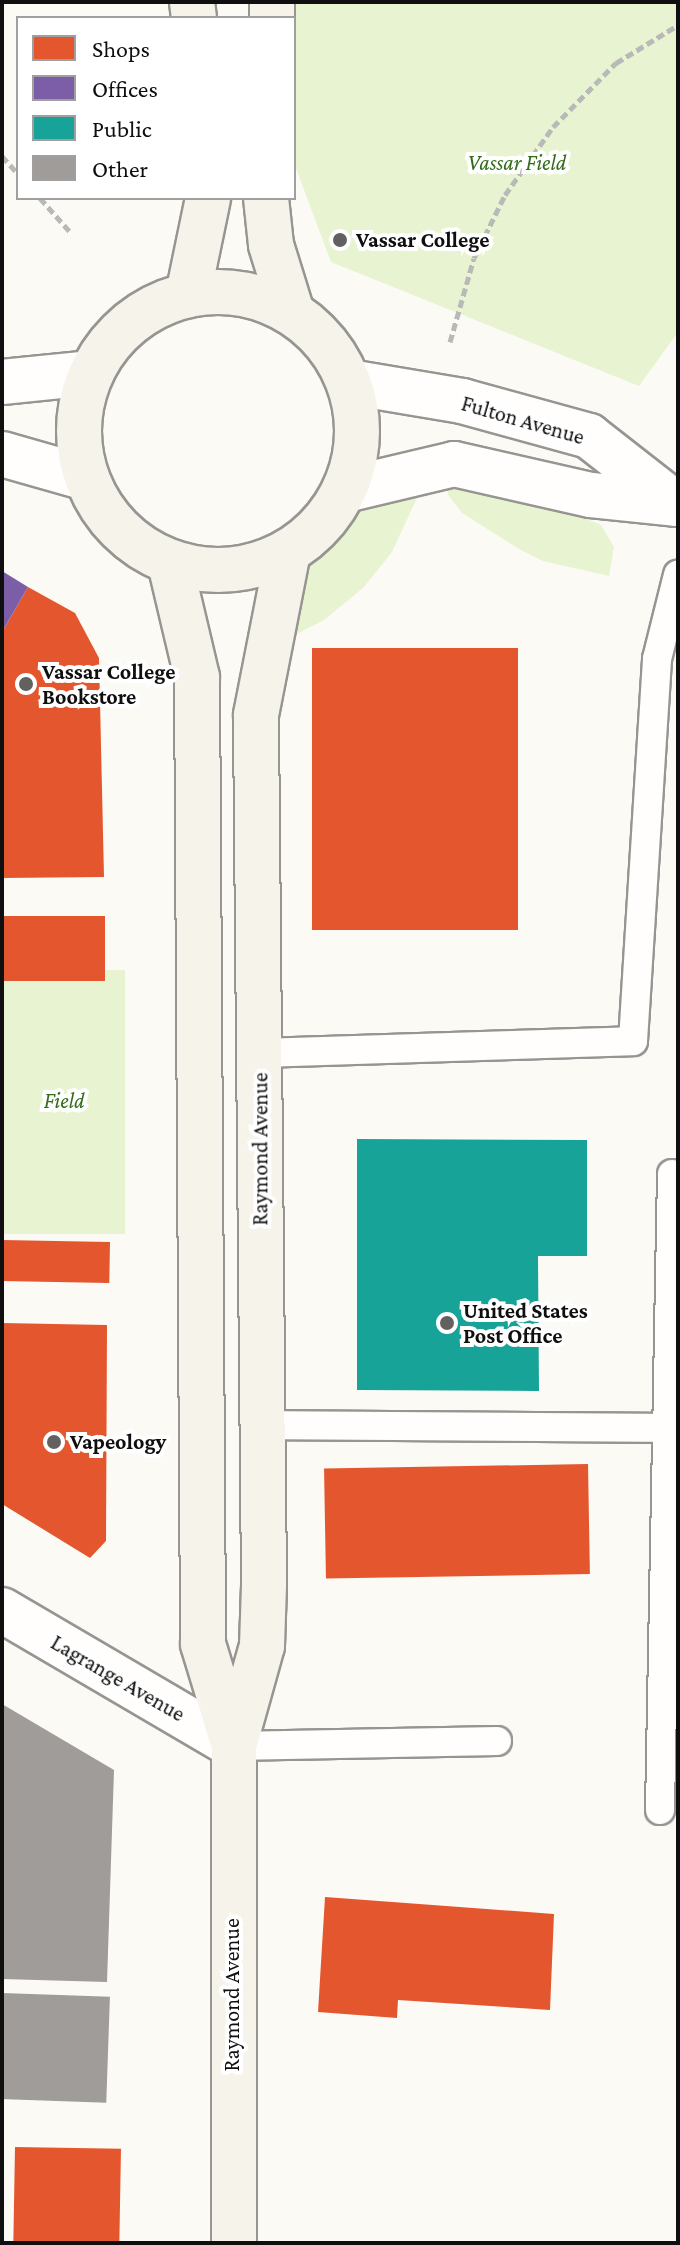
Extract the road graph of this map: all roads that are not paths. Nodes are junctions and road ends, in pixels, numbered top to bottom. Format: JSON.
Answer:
{"nodes":[{"id":1,"x":208,"y":200,"type":"edge"},
{"id":2,"x":266,"y":200,"type":"edge"},
{"id":3,"x":188,"y":295,"type":"junction"},
{"id":4,"x":292,"y":313,"type":"junction"},
{"id":5,"x":90,"y":373,"type":"junction"},
{"id":6,"x":2,"y":382,"type":"edge"},
{"id":7,"x":349,"y":382,"type":"junction"},
{"id":8,"x":2,"y":454,"type":"edge"},
{"id":9,"x":86,"y":478,"type":"junction"},
{"id":10,"x":345,"y":490,"type":"junction"},
{"id":11,"x":677,"y":504,"type":"edge"},
{"id":12,"x":288,"y":552,"type":"junction"},
{"id":13,"x":170,"y":563,"type":"junction"},
{"id":14,"x":678,"y":575,"type":"edge"},
{"id":15,"x":259,"y":1053,"type":"junction"},
{"id":16,"x":672,"y":1174,"type":"dead end"},
{"id":17,"x":262,"y":1425,"type":"junction"},
{"id":18,"x":667,"y":1428,"type":"junction"},
{"id":19,"x":2,"y":1610,"type":"edge"},
{"id":20,"x":497,"y":1741,"type":"dead end"},
{"id":21,"x":234,"y":1746,"type":"junction"},
{"id":22,"x":660,"y":1810,"type":"dead end"},
{"id":23,"x":234,"y":2243,"type":"edge"}],
"edges":[{"from":1,"to":3,"type":"main road"},
{"from":2,"to":4,"type":"main road"},
{"from":3,"to":4,"type":"main road"},
{"from":3,"to":5,"type":"main road"},
{"from":4,"to":7,"type":"main road"},
{"from":5,"to":6,"type":"street"},
{"from":5,"to":9,"type":"main road"},
{"from":7,"to":10,"type":"main road"},
{"from":7,"to":11,"type":"street","name":"Fulton Avenue"},
{"from":8,"to":9,"type":"street"},
{"from":9,"to":13,"type":"main road"},
{"from":10,"to":11,"type":"street","name":"Fulton Avenue"},
{"from":10,"to":12,"type":"main road"},
{"from":12,"to":13,"type":"main road"},
{"from":12,"to":15,"type":"main road","name":"Raymond Avenue"},
{"from":13,"to":21,"type":"main road","name":"Raymond Avenue"},
{"from":14,"to":15,"type":"lane"},
{"from":15,"to":17,"type":"main road","name":"Raymond Avenue"},
{"from":16,"to":18,"type":"lane"},
{"from":17,"to":18,"type":"lane"},
{"from":17,"to":21,"type":"main road","name":"Raymond Avenue"},
{"from":18,"to":22,"type":"lane"},
{"from":19,"to":21,"type":"street","name":"Lagrange Avenue"},
{"from":20,"to":21,"type":"lane"},
{"from":21,"to":23,"type":"main road","name":"Raymond Avenue"}]}
